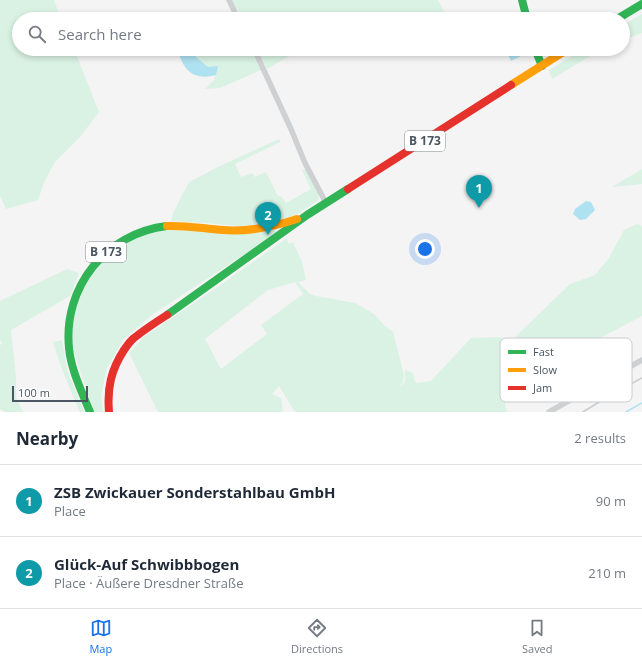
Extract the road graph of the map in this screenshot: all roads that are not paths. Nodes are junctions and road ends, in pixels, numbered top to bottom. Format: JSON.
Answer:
{"nodes":[{"id":1,"x":229,"y":0,"type":"edge"},
{"id":2,"x":522,"y":0,"type":"edge"},
{"id":3,"x":642,"y":4,"type":"edge"},
{"id":4,"x":235,"y":12,"type":"edge"},
{"id":5,"x":525,"y":12,"type":"edge"},
{"id":6,"x":629,"y":12,"type":"edge"},
{"id":7,"x":257,"y":56,"type":"edge"},
{"id":8,"x":538,"y":56,"type":"edge"},
{"id":9,"x":557,"y":56,"type":"edge"},
{"id":10,"x":542,"y":66,"type":"junction"},
{"id":11,"x":326,"y":203,"type":"junction"},
{"id":12,"x":307,"y":215,"type":"junction"},
{"id":13,"x":274,"y":227,"type":"junction"},
{"id":14,"x":280,"y":235,"type":"junction"},
{"id":15,"x":642,"y":360,"type":"edge"},
{"id":16,"x":632,"y":366,"type":"edge"},
{"id":17,"x":567,"y":402,"type":"edge"},
{"id":18,"x":90,"y":412,"type":"edge"},
{"id":19,"x":108,"y":412,"type":"edge"},
{"id":20,"x":549,"y":412,"type":"edge"}],
"edges":[{"from":1,"to":4,"type":"street"},
{"from":2,"to":5,"type":"main road"},
{"from":3,"to":6,"type":"main road"},
{"from":7,"to":11,"type":"street"},
{"from":8,"to":10,"type":"main road"},
{"from":9,"to":10,"type":"main road","number":"B 173"},
{"from":10,"to":11,"type":"main road","number":"B 173"},
{"from":11,"to":12,"type":"main road","number":"B 173"},
{"from":12,"to":13,"type":"main road","number":"B 173"},
{"from":12,"to":14,"type":"main road","number":"B 173"},
{"from":13,"to":14,"type":"main road"},
{"from":13,"to":18,"type":"main road","number":"B 173"},
{"from":14,"to":19,"type":"main road","number":"B 173"},
{"from":15,"to":16,"type":"street"},
{"from":17,"to":20,"type":"street"}]}
